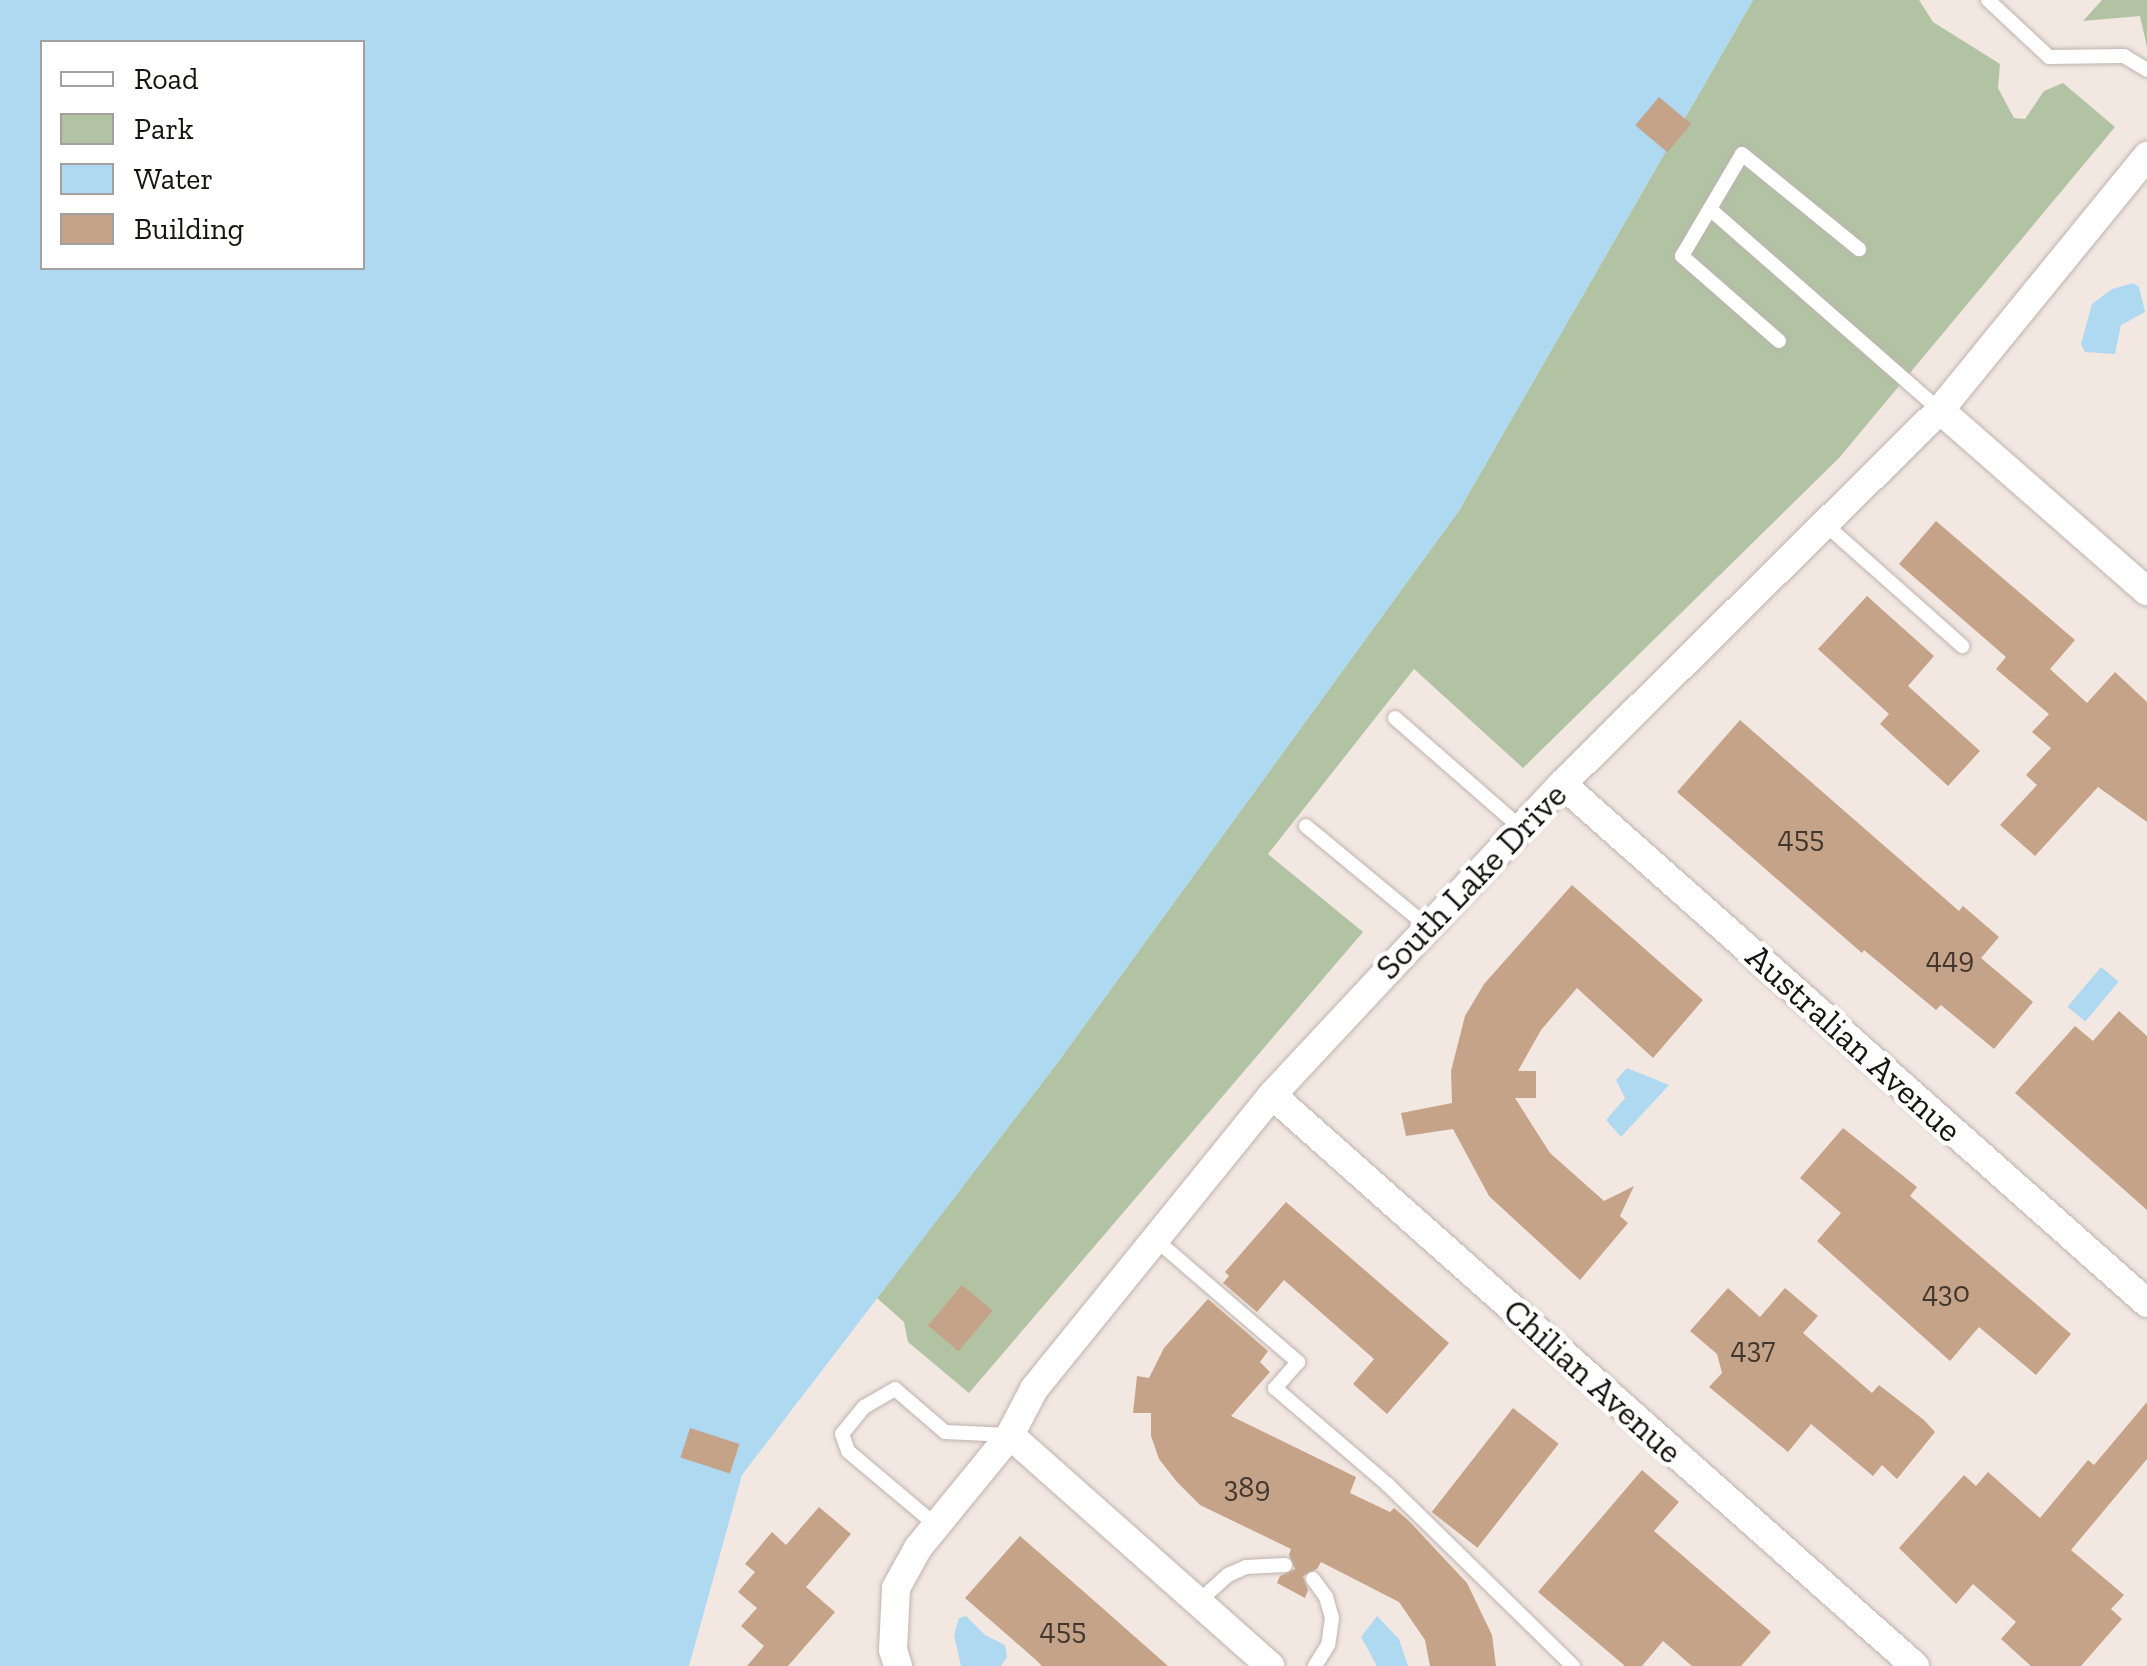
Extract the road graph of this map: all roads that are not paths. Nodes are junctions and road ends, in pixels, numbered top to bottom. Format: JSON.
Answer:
{"nodes":[{"id":1,"x":1988,"y":0,"type":"edge"},
{"id":2,"x":2147,"y":70,"type":"edge"},
{"id":3,"x":2147,"y":156,"type":"edge"},
{"id":4,"x":1710,"y":209,"type":"junction"},
{"id":5,"x":1859,"y":249,"type":"dead end"},
{"id":6,"x":1778,"y":341,"type":"dead end"},
{"id":7,"x":1940,"y":410,"type":"junction"},
{"id":8,"x":1826,"y":526,"type":"junction"},
{"id":9,"x":2147,"y":591,"type":"edge"},
{"id":10,"x":1962,"y":646,"type":"dead end"},
{"id":11,"x":1395,"y":718,"type":"dead end"},
{"id":12,"x":1562,"y":784,"type":"junction"},
{"id":13,"x":1306,"y":826,"type":"dead end"},
{"id":14,"x":1521,"y":828,"type":"junction"},
{"id":15,"x":1427,"y":926,"type":"junction"},
{"id":16,"x":1272,"y":1095,"type":"junction"},
{"id":17,"x":1154,"y":1240,"type":"junction"},
{"id":18,"x":2147,"y":1302,"type":"edge"},
{"id":19,"x":1010,"y":1435,"type":"junction"},
{"id":20,"x":938,"y":1526,"type":"junction"},
{"id":21,"x":1285,"y":1564,"type":"dead end"},
{"id":22,"x":1313,"y":1579,"type":"dead end"},
{"id":23,"x":1198,"y":1602,"type":"junction"},
{"id":24,"x":898,"y":1666,"type":"edge"},
{"id":25,"x":1270,"y":1666,"type":"edge"},
{"id":26,"x":1315,"y":1666,"type":"edge"},
{"id":27,"x":1574,"y":1666,"type":"edge"},
{"id":28,"x":1915,"y":1666,"type":"edge"}],
"edges":[{"from":1,"to":2,"type":"lane"},
{"from":3,"to":7,"type":"street","name":"South Lake Drive"},
{"from":4,"to":5,"type":"lane"},
{"from":4,"to":6,"type":"lane"},
{"from":4,"to":7,"type":"lane"},
{"from":7,"to":8,"type":"street","name":"South Lake Drive"},
{"from":7,"to":9,"type":"street"},
{"from":8,"to":10,"type":"lane"},
{"from":8,"to":12,"type":"street","name":"South Lake Drive"},
{"from":11,"to":14,"type":"lane"},
{"from":12,"to":14,"type":"street","name":"South Lake Drive"},
{"from":12,"to":18,"type":"street","name":"Australian Avenue"},
{"from":13,"to":15,"type":"lane"},
{"from":14,"to":15,"type":"street","name":"South Lake Drive"},
{"from":15,"to":16,"type":"street","name":"South Lake Drive"},
{"from":16,"to":17,"type":"street","name":"South Lake Drive"},
{"from":16,"to":28,"type":"street","name":"Chilian Avenue"},
{"from":17,"to":19,"type":"street","name":"South Lake Drive"},
{"from":17,"to":27,"type":"lane"},
{"from":19,"to":20,"type":"street","name":"South Lake Drive"},
{"from":19,"to":20,"type":"lane"},
{"from":19,"to":23,"type":"street"},
{"from":20,"to":24,"type":"street","name":"South Lake Drive"},
{"from":21,"to":23,"type":"lane"},
{"from":22,"to":26,"type":"lane"},
{"from":23,"to":25,"type":"street"}]}
